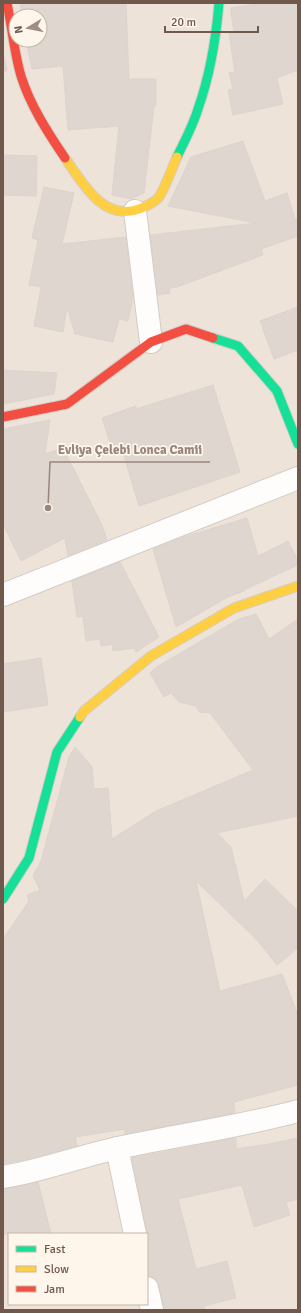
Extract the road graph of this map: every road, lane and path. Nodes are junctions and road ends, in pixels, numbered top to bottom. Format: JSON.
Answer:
{"nodes":[{"id":1,"x":7,"y":3,"type":"edge"},
{"id":2,"x":219,"y":3,"type":"edge"},
{"id":3,"x":135,"y":211,"type":"junction"},
{"id":4,"x":151,"y":342,"type":"junction"},
{"id":5,"x":3,"y":417,"type":"edge"},
{"id":6,"x":298,"y":444,"type":"edge"},
{"id":7,"x":298,"y":478,"type":"edge"},
{"id":8,"x":298,"y":586,"type":"edge"},
{"id":9,"x":3,"y":595,"type":"edge"},
{"id":10,"x":3,"y":899,"type":"edge"},
{"id":11,"x":298,"y":1111,"type":"edge"},
{"id":12,"x":117,"y":1148,"type":"junction"},
{"id":13,"x":3,"y":1177,"type":"edge"},
{"id":14,"x":135,"y":1233,"type":"edge"},
{"id":15,"x":148,"y":1292,"type":"edge"},
{"id":16,"x":152,"y":1310,"type":"edge"}],
"edges":[{"from":1,"to":3,"type":"street"},
{"from":2,"to":3,"type":"street"},
{"from":3,"to":4,"type":"street"},
{"from":4,"to":5,"type":"street"},
{"from":4,"to":6,"type":"street"},
{"from":7,"to":9,"type":"street"},
{"from":8,"to":10,"type":"street"},
{"from":11,"to":12,"type":"street"},
{"from":12,"to":13,"type":"street"},
{"from":12,"to":14,"type":"street"},
{"from":15,"to":16,"type":"street"}]}
